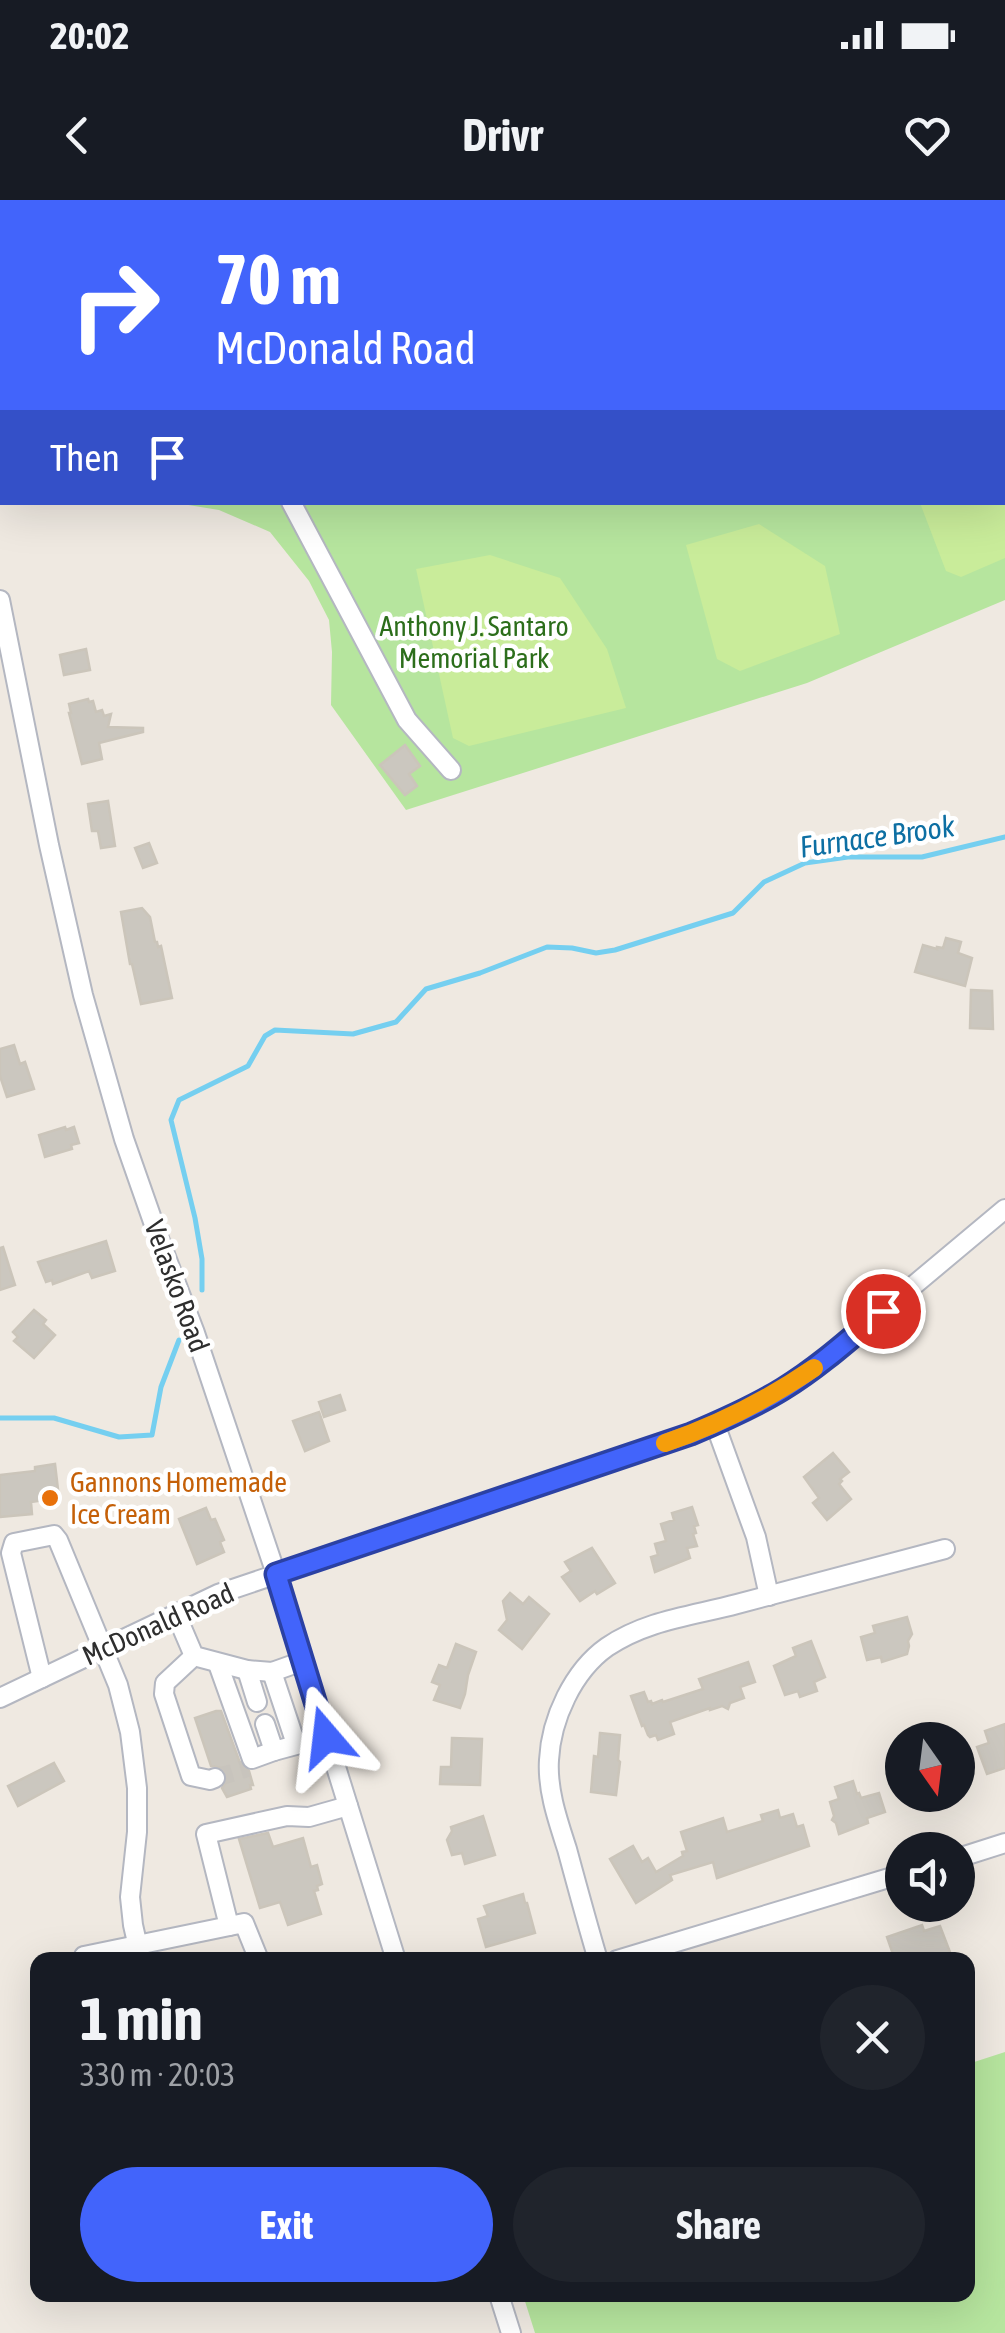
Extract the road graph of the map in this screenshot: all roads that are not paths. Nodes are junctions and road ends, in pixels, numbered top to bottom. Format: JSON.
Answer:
{"nodes":[{"id":1,"x":294,"y":505,"type":"edge"},
{"id":2,"x":0,"y":600,"type":"edge"},
{"id":3,"x":451,"y":770,"type":"dead end"},
{"id":4,"x":1005,"y":1209,"type":"edge"},
{"id":5,"x":715,"y":1424,"type":"junction"},
{"id":6,"x":944,"y":1549,"type":"dead end"},
{"id":7,"x":276,"y":1574,"type":"junction"},
{"id":8,"x":769,"y":1596,"type":"junction"},
{"id":9,"x":176,"y":1614,"type":"junction"},
{"id":10,"x":102,"y":1649,"type":"junction"},
{"id":11,"x":194,"y":1656,"type":"junction"},
{"id":12,"x":303,"y":1661,"type":"junction"},
{"id":13,"x":218,"y":1664,"type":"junction"},
{"id":14,"x":246,"y":1670,"type":"junction"},
{"id":15,"x":272,"y":1672,"type":"junction"},
{"id":16,"x":42,"y":1678,"type":"junction"},
{"id":17,"x":0,"y":1698,"type":"edge"},
{"id":18,"x":257,"y":1702,"type":"dead end"},
{"id":19,"x":265,"y":1724,"type":"dead end"},
{"id":20,"x":326,"y":1737,"type":"junction"},
{"id":21,"x":296,"y":1744,"type":"junction"},
{"id":22,"x":274,"y":1751,"type":"junction"},
{"id":23,"x":216,"y":1778,"type":"dead end"},
{"id":24,"x":348,"y":1806,"type":"junction"},
{"id":25,"x":1005,"y":1844,"type":"edge"},
{"id":26,"x":975,"y":1853,"type":"edge"},
{"id":27,"x":885,"y":1879,"type":"edge"},
{"id":28,"x":229,"y":1926,"type":"junction"},
{"id":29,"x":139,"y":1952,"type":"edge"},
{"id":30,"x":257,"y":1952,"type":"edge"},
{"id":31,"x":388,"y":1952,"type":"edge"},
{"id":32,"x":596,"y":1952,"type":"edge"},
{"id":33,"x":644,"y":1952,"type":"edge"},
{"id":34,"x":501,"y":2302,"type":"edge"},
{"id":35,"x":511,"y":2333,"type":"edge"}],
"edges":[{"from":1,"to":3,"type":"street"},
{"from":2,"to":7,"type":"street","name":"Velasko Road"},
{"from":4,"to":5,"type":"street","name":"McDonald Road"},
{"from":5,"to":7,"type":"street","name":"McDonald Road"},
{"from":5,"to":8,"type":"street"},
{"from":6,"to":8,"type":"street"},
{"from":7,"to":9,"type":"street","name":"McDonald Road"},
{"from":7,"to":12,"type":"street","name":"Velasko Road"},
{"from":8,"to":32,"type":"street"},
{"from":9,"to":10,"type":"street","name":"McDonald Road"},
{"from":9,"to":11,"type":"street"},
{"from":10,"to":16,"type":"street","name":"McDonald Road"},
{"from":10,"to":16,"type":"street"},
{"from":10,"to":29,"type":"street"},
{"from":11,"to":13,"type":"street"},
{"from":11,"to":23,"type":"street"},
{"from":12,"to":15,"type":"street"},
{"from":12,"to":20,"type":"street","name":"Velasko Road"},
{"from":13,"to":14,"type":"street"},
{"from":13,"to":22,"type":"street"},
{"from":14,"to":15,"type":"street"},
{"from":14,"to":18,"type":"street"},
{"from":15,"to":21,"type":"street"},
{"from":16,"to":17,"type":"street","name":"McDonald Road"},
{"from":19,"to":22,"type":"street"},
{"from":20,"to":21,"type":"street"},
{"from":20,"to":24,"type":"street","name":"Velasko Road"},
{"from":21,"to":22,"type":"street"},
{"from":24,"to":28,"type":"street"},
{"from":24,"to":31,"type":"street","name":"Velasko Road"},
{"from":25,"to":26,"type":"street"},
{"from":27,"to":33,"type":"street"},
{"from":28,"to":29,"type":"street"},
{"from":28,"to":30,"type":"street"},
{"from":34,"to":35,"type":"street"}]}
